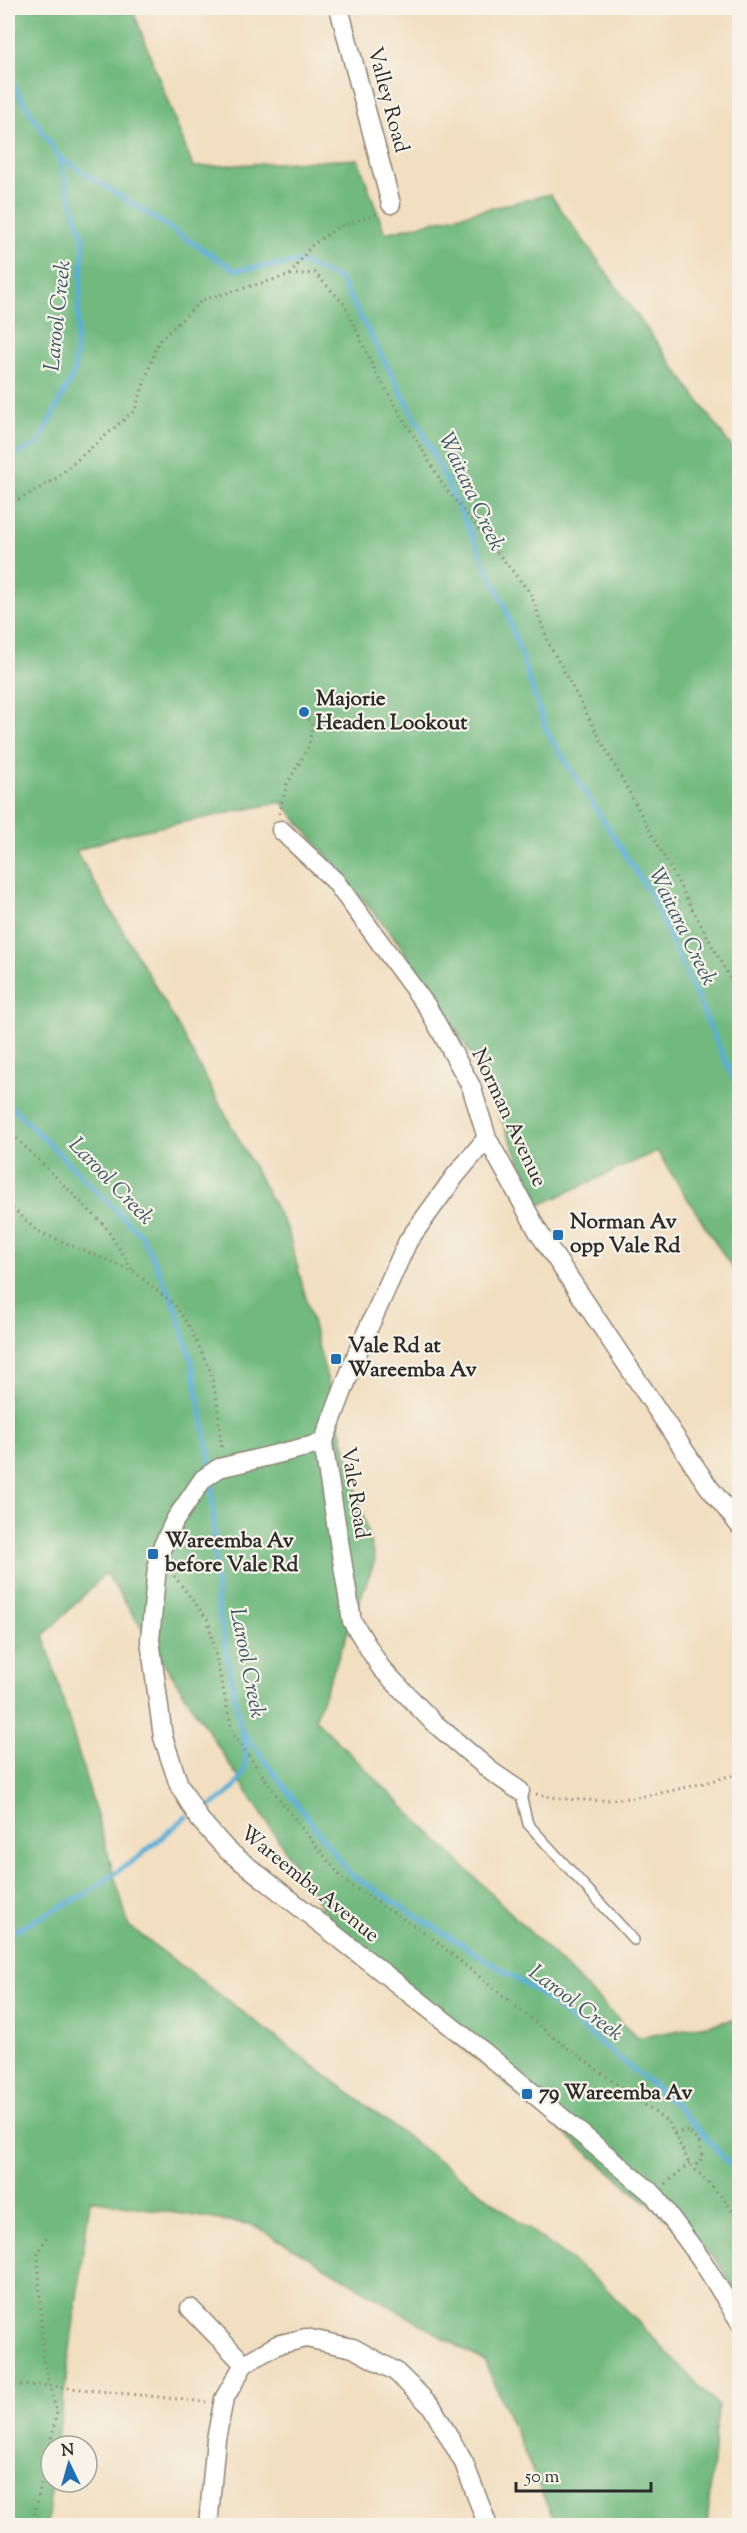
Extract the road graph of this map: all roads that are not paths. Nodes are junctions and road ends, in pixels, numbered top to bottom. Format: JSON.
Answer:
{"nodes":[{"id":1,"x":339,"y":8,"type":"edge"},
{"id":2,"x":392,"y":204,"type":"road end"},
{"id":3,"x":281,"y":830,"type":"road end"},
{"id":4,"x":488,"y":1138,"type":"junction"},
{"id":5,"x":322,"y":1443,"type":"junction"},
{"id":6,"x":740,"y":1526,"type":"edge"},
{"id":7,"x":520,"y":1791,"type":"joint"},
{"id":8,"x":634,"y":1940,"type":"dead end"},
{"id":9,"x":190,"y":2308,"type":"dead end"},
{"id":10,"x":740,"y":2322,"type":"edge"},
{"id":11,"x":244,"y":2364,"type":"junction"},
{"id":12,"x":208,"y":2526,"type":"edge"},
{"id":13,"x":488,"y":2526,"type":"edge"}],
"edges":[{"from":1,"to":2,"type":"street","name":"Valley Road"},
{"from":3,"to":4,"type":"street","name":"Norman Avenue"},
{"from":4,"to":5,"type":"street","name":"Vale Road"},
{"from":4,"to":6,"type":"street","name":"Norman Avenue"},
{"from":5,"to":7,"type":"street","name":"Vale Road"},
{"from":5,"to":10,"type":"street","name":"Wareemba Avenue"},
{"from":7,"to":8,"type":"lane"},
{"from":9,"to":11,"type":"street"},
{"from":11,"to":12,"type":"street"},
{"from":11,"to":13,"type":"street"}]}
